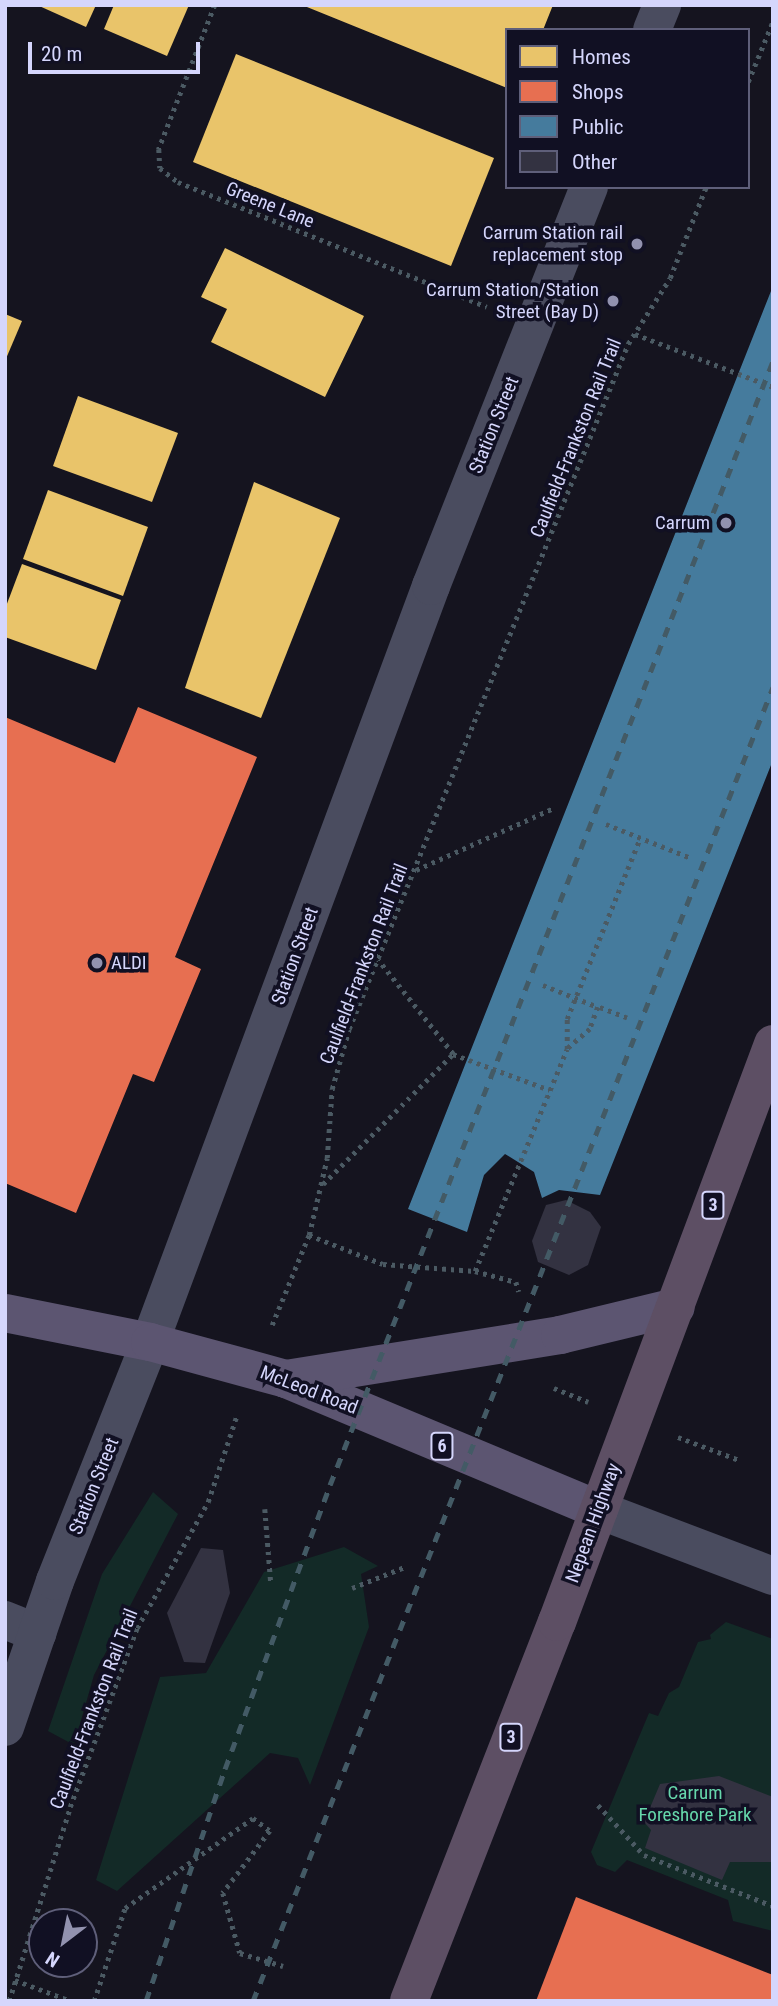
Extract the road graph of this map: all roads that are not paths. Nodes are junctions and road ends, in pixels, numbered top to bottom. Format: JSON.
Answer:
{"nodes":[{"id":1,"x":662,"y":5,"type":"edge"},
{"id":2,"x":653,"y":28,"type":"edge"},
{"id":3,"x":588,"y":189,"type":"edge"},
{"id":4,"x":773,"y":1044,"type":"edge"},
{"id":5,"x":676,"y":1307,"type":"junction"},
{"id":6,"x":5,"y":1313,"type":"edge"},
{"id":7,"x":150,"y":1342,"type":"junction"},
{"id":8,"x":270,"y":1374,"type":"junction"},
{"id":9,"x":600,"y":1510,"type":"junction"},
{"id":10,"x":773,"y":1576,"type":"edge"},
{"id":11,"x":21,"y":1626,"type":"edge"},
{"id":12,"x":5,"y":1727,"type":"edge"},
{"id":13,"x":409,"y":2001,"type":"edge"}],
"edges":[{"from":1,"to":2,"type":"street"},
{"from":3,"to":7,"type":"street","name":"Station Street"},
{"from":4,"to":5,"type":"highway","name":"Nepean Highway","number":"3"},
{"from":5,"to":8,"type":"main road"},
{"from":5,"to":9,"type":"highway","name":"Nepean Highway","number":"3"},
{"from":6,"to":7,"type":"main road","name":"McLeod Road","number":"6"},
{"from":7,"to":8,"type":"main road","name":"McLeod Road","number":"6"},
{"from":7,"to":11,"type":"street","name":"Station Street"},
{"from":8,"to":9,"type":"main road","name":"McLeod Road","number":"6"},
{"from":9,"to":10,"type":"street"},
{"from":9,"to":13,"type":"highway","name":"Nepean Highway","number":"3"},
{"from":11,"to":12,"type":"street","name":"Station Street"}]}
